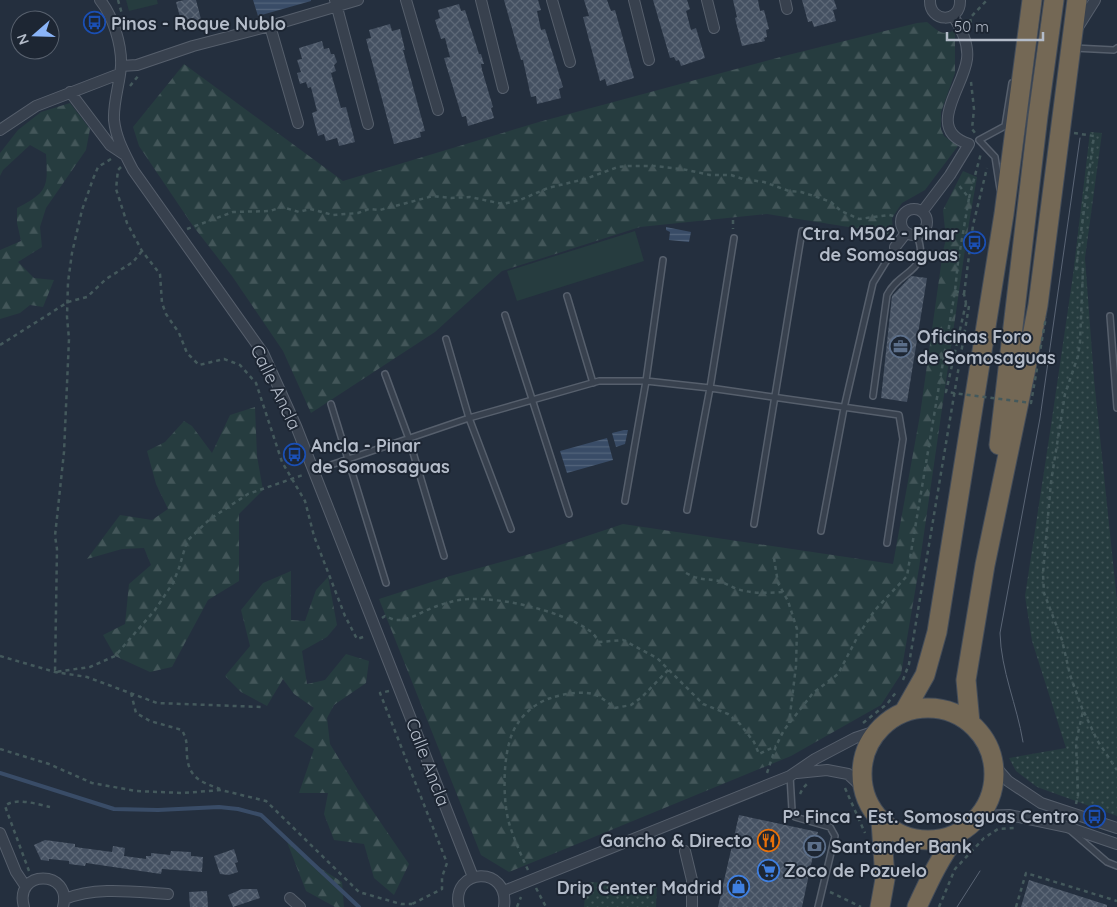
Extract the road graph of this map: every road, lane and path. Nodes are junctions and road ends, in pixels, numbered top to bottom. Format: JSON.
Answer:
{"nodes":[{"id":1,"x":100,"y":0,"type":"edge"},
{"id":2,"x":118,"y":0,"type":"edge"},
{"id":3,"x":358,"y":0,"type":"edge"},
{"id":4,"x":406,"y":0,"type":"edge"},
{"id":5,"x":481,"y":0,"type":"edge"},
{"id":6,"x":552,"y":0,"type":"edge"},
{"id":7,"x":634,"y":0,"type":"edge"},
{"id":8,"x":707,"y":0,"type":"edge"},
{"id":9,"x":930,"y":0,"type":"edge"},
{"id":10,"x":960,"y":0,"type":"edge"},
{"id":11,"x":1031,"y":0,"type":"edge"},
{"id":12,"x":1054,"y":0,"type":"edge"},
{"id":13,"x":1077,"y":0,"type":"edge"},
{"id":14,"x":1095,"y":0,"type":"edge"},
{"id":15,"x":336,"y":3,"type":"edge"},
{"id":16,"x":953,"y":16,"type":"junction"},
{"id":17,"x":124,"y":19,"type":"dead end"},
{"id":18,"x":270,"y":26,"type":"junction"},
{"id":19,"x":714,"y":28,"type":"dead end"},
{"id":20,"x":1021,"y":38,"type":"dead end"},
{"id":21,"x":1071,"y":42,"type":"junction"},
{"id":22,"x":1117,"y":48,"type":"edge"},
{"id":23,"x":649,"y":60,"type":"dead end"},
{"id":24,"x":570,"y":62,"type":"dead end"},
{"id":25,"x":137,"y":65,"type":"junction"},
{"id":26,"x":120,"y":70,"type":"junction"},
{"id":27,"x":1013,"y":77,"type":"dead end"},
{"id":28,"x":503,"y":88,"type":"dead end"},
{"id":29,"x":70,"y":92,"type":"junction"},
{"id":30,"x":128,"y":92,"type":"dead end"},
{"id":31,"x":438,"y":110,"type":"dead end"},
{"id":32,"x":298,"y":123,"type":"dead end"},
{"id":33,"x":368,"y":124,"type":"dead end"},
{"id":34,"x":0,"y":130,"type":"edge"},
{"id":35,"x":1073,"y":133,"type":"dead end"},
{"id":36,"x":974,"y":142,"type":"junction"},
{"id":37,"x":110,"y":145,"type":"junction"},
{"id":38,"x":985,"y":155,"type":"dead end"},
{"id":39,"x":127,"y":158,"type":"junction"},
{"id":40,"x":989,"y":159,"type":"dead end"},
{"id":41,"x":969,"y":198,"type":"dead end"},
{"id":42,"x":922,"y":212,"type":"junction"},
{"id":43,"x":1004,"y":214,"type":"junction"},
{"id":44,"x":902,"y":218,"type":"junction"},
{"id":45,"x":802,"y":231,"type":"dead end"},
{"id":46,"x":178,"y":233,"type":"junction"},
{"id":47,"x":906,"y":233,"type":"junction"},
{"id":48,"x":917,"y":235,"type":"junction"},
{"id":49,"x":734,"y":238,"type":"dead end"},
{"id":50,"x":895,"y":247,"type":"joint"},
{"id":51,"x":142,"y":251,"type":"junction"},
{"id":52,"x":663,"y":260,"type":"dead end"},
{"id":53,"x":955,"y":291,"type":"dead end"},
{"id":54,"x":964,"y":294,"type":"junction"},
{"id":55,"x":567,"y":296,"type":"dead end"},
{"id":56,"x":68,"y":302,"type":"junction"},
{"id":57,"x":966,"y":304,"type":"junction"},
{"id":58,"x":505,"y":315,"type":"dead end"},
{"id":59,"x":1110,"y":316,"type":"dead end"},
{"id":60,"x":1046,"y":317,"type":"dead end"},
{"id":61,"x":446,"y":339,"type":"dead end"},
{"id":62,"x":0,"y":345,"type":"edge"},
{"id":63,"x":386,"y":374,"type":"dead end"},
{"id":64,"x":646,"y":380,"type":"junction"},
{"id":65,"x":593,"y":382,"type":"junction"},
{"id":66,"x":710,"y":388,"type":"junction"},
{"id":67,"x":873,"y":396,"type":"dead end"},
{"id":68,"x":775,"y":397,"type":"junction"},
{"id":69,"x":531,"y":401,"type":"junction"},
{"id":70,"x":331,"y":404,"type":"dead end"},
{"id":71,"x":844,"y":408,"type":"junction"},
{"id":72,"x":1117,"y":408,"type":"edge"},
{"id":73,"x":469,"y":418,"type":"junction"},
{"id":74,"x":408,"y":439,"type":"junction"},
{"id":75,"x":348,"y":460,"type":"junction"},
{"id":76,"x":313,"y":471,"type":"junction"},
{"id":77,"x":291,"y":479,"type":"junction"},
{"id":78,"x":625,"y":501,"type":"dead end"},
{"id":79,"x":687,"y":510,"type":"dead end"},
{"id":80,"x":569,"y":514,"type":"dead end"},
{"id":81,"x":754,"y":524,"type":"dead end"},
{"id":82,"x":511,"y":529,"type":"dead end"},
{"id":83,"x":821,"y":531,"type":"dead end"},
{"id":84,"x":888,"y":543,"type":"dead end"},
{"id":85,"x":444,"y":556,"type":"dead end"},
{"id":86,"x":774,"y":558,"type":"dead end"},
{"id":87,"x":985,"y":565,"type":"junction"},
{"id":88,"x":686,"y":573,"type":"dead end"},
{"id":89,"x":386,"y":583,"type":"dead end"},
{"id":90,"x":784,"y":592,"type":"junction"},
{"id":91,"x":372,"y":621,"type":"junction"},
{"id":92,"x":0,"y":656,"type":"edge"},
{"id":93,"x":669,"y":668,"type":"junction"},
{"id":94,"x":55,"y":672,"type":"junction"},
{"id":95,"x":390,"y":691,"type":"dead end"},
{"id":96,"x":131,"y":693,"type":"junction"},
{"id":97,"x":262,"y":706,"type":"dead end"},
{"id":98,"x":1083,"y":711,"type":"junction"},
{"id":99,"x":904,"y":712,"type":"junction"},
{"id":100,"x":970,"y":723,"type":"junction"},
{"id":101,"x":861,"y":724,"type":"dead end"},
{"id":102,"x":788,"y":725,"type":"dead end"},
{"id":103,"x":879,"y":730,"type":"junction"},
{"id":104,"x":776,"y":746,"type":"dead end"},
{"id":105,"x":0,"y":749,"type":"edge"},
{"id":106,"x":994,"y":765,"type":"junction"},
{"id":107,"x":1117,"y":770,"type":"edge"},
{"id":108,"x":773,"y":772,"type":"dead end"},
{"id":109,"x":793,"y":774,"type":"junction"},
{"id":110,"x":766,"y":776,"type":"dead end"},
{"id":111,"x":815,"y":782,"type":"dead end"},
{"id":112,"x":842,"y":783,"type":"dead end"},
{"id":113,"x":864,"y":789,"type":"junction"},
{"id":114,"x":221,"y":790,"type":"junction"},
{"id":115,"x":791,"y":798,"type":"junction"},
{"id":116,"x":50,"y":807,"type":"dead end"},
{"id":117,"x":1074,"y":813,"type":"junction"},
{"id":118,"x":980,"y":816,"type":"junction"},
{"id":119,"x":881,"y":821,"type":"junction"},
{"id":120,"x":1067,"y":827,"type":"junction"},
{"id":121,"x":1023,"y":828,"type":"dead end"},
{"id":122,"x":1117,"y":828,"type":"edge"},
{"id":123,"x":0,"y":833,"type":"edge"},
{"id":124,"x":958,"y":834,"type":"junction"},
{"id":125,"x":868,"y":841,"type":"dead end"},
{"id":126,"x":1117,"y":844,"type":"edge"},
{"id":127,"x":685,"y":851,"type":"dead end"},
{"id":128,"x":1117,"y":866,"type":"edge"},
{"id":129,"x":473,"y":877,"type":"junction"},
{"id":130,"x":532,"y":880,"type":"junction"},
{"id":131,"x":28,"y":884,"type":"junction"},
{"id":132,"x":822,"y":888,"type":"junction"},
{"id":133,"x":537,"y":890,"type":"junction"},
{"id":134,"x":504,"y":891,"type":"junction"},
{"id":135,"x":168,"y":894,"type":"dead end"},
{"id":136,"x":529,"y":894,"type":"dead end"},
{"id":137,"x":521,"y":897,"type":"dead end"},
{"id":138,"x":290,"y":898,"type":"dead end"},
{"id":139,"x":1117,"y":901,"type":"edge"},
{"id":140,"x":64,"y":903,"type":"edge"},
{"id":141,"x":413,"y":905,"type":"edge"},
{"id":142,"x":24,"y":907,"type":"edge"},
{"id":143,"x":300,"y":907,"type":"edge"},
{"id":144,"x":459,"y":907,"type":"edge"},
{"id":145,"x":504,"y":907,"type":"edge"},
{"id":146,"x":517,"y":907,"type":"edge"},
{"id":147,"x":546,"y":907,"type":"edge"},
{"id":148,"x":692,"y":907,"type":"edge"},
{"id":149,"x":818,"y":907,"type":"edge"},
{"id":150,"x":860,"y":907,"type":"edge"},
{"id":151,"x":880,"y":907,"type":"edge"},
{"id":152,"x":917,"y":907,"type":"edge"},
{"id":153,"x":939,"y":907,"type":"edge"},
{"id":154,"x":1016,"y":907,"type":"edge"}],
"edges":[{"from":1,"to":26,"type":"street","name":"Calle Ancla"},
{"from":2,"to":17,"type":"path"},
{"from":3,"to":15,"type":"street"},
{"from":4,"to":31,"type":"street"},
{"from":5,"to":28,"type":"street"},
{"from":6,"to":24,"type":"street"},
{"from":7,"to":23,"type":"street"},
{"from":8,"to":19,"type":"street"},
{"from":9,"to":16,"type":"street"},
{"from":10,"to":16,"type":"street"},
{"from":11,"to":20,"type":"lane"},
{"from":11,"to":43,"type":"highway"},
{"from":12,"to":87,"type":"highway"},
{"from":13,"to":21,"type":"highway"},
{"from":14,"to":21,"type":"street"},
{"from":15,"to":18,"type":"street"},
{"from":15,"to":33,"type":"street"},
{"from":16,"to":36,"type":"street"},
{"from":18,"to":25,"type":"street"},
{"from":18,"to":32,"type":"street"},
{"from":21,"to":22,"type":"lane"},
{"from":21,"to":87,"type":"highway"},
{"from":25,"to":26,"type":"street"},
{"from":25,"to":30,"type":"path"},
{"from":26,"to":29,"type":"street"},
{"from":26,"to":39,"type":"street","name":"Calle Ancla"},
{"from":27,"to":36,"type":"lane"},
{"from":29,"to":34,"type":"street"},
{"from":29,"to":37,"type":"street"},
{"from":35,"to":98,"type":"path"},
{"from":36,"to":42,"type":"street"},
{"from":36,"to":43,"type":"lane"},
{"from":37,"to":39,"type":"street"},
{"from":37,"to":56,"type":"path"},
{"from":38,"to":41,"type":"path"},
{"from":39,"to":46,"type":"street","name":"Calle Ancla"},
{"from":39,"to":51,"type":"path"},
{"from":40,"to":54,"type":"path"},
{"from":42,"to":44,"type":"street"},
{"from":42,"to":48,"type":"street"},
{"from":43,"to":99,"type":"highway"},
{"from":44,"to":46,"type":"path"},
{"from":44,"to":47,"type":"street"},
{"from":45,"to":68,"type":"lane"},
{"from":46,"to":76,"type":"street","name":"Calle Ancla"},
{"from":47,"to":48,"type":"street"},
{"from":47,"to":50,"type":"street"},
{"from":48,"to":67,"type":"lane"},
{"from":49,"to":66,"type":"lane"},
{"from":50,"to":71,"type":"lane"},
{"from":51,"to":56,"type":"path"},
{"from":51,"to":77,"type":"path"},
{"from":52,"to":64,"type":"lane"},
{"from":53,"to":54,"type":"path"},
{"from":54,"to":57,"type":"path"},
{"from":55,"to":65,"type":"lane"},
{"from":56,"to":62,"type":"path"},
{"from":56,"to":94,"type":"path"},
{"from":57,"to":60,"type":"path","bridge":true},
{"from":57,"to":101,"type":"path"},
{"from":58,"to":69,"type":"lane"},
{"from":59,"to":72,"type":"lane"},
{"from":61,"to":73,"type":"lane"},
{"from":63,"to":74,"type":"lane"},
{"from":64,"to":65,"type":"lane"},
{"from":64,"to":66,"type":"lane"},
{"from":64,"to":78,"type":"lane"},
{"from":65,"to":69,"type":"lane"},
{"from":66,"to":68,"type":"lane"},
{"from":66,"to":79,"type":"lane"},
{"from":68,"to":71,"type":"lane"},
{"from":68,"to":81,"type":"lane"},
{"from":69,"to":73,"type":"lane"},
{"from":69,"to":80,"type":"lane"},
{"from":70,"to":75,"type":"lane"},
{"from":71,"to":83,"type":"lane"},
{"from":71,"to":84,"type":"lane"},
{"from":73,"to":74,"type":"lane"},
{"from":73,"to":82,"type":"lane"},
{"from":74,"to":75,"type":"lane"},
{"from":74,"to":85,"type":"lane"},
{"from":75,"to":76,"type":"lane"},
{"from":75,"to":89,"type":"lane"},
{"from":76,"to":77,"type":"path"},
{"from":76,"to":91,"type":"street","name":"Calle Ancla"},
{"from":77,"to":91,"type":"path"},
{"from":77,"to":94,"type":"path"},
{"from":86,"to":90,"type":"path"},
{"from":87,"to":100,"type":"highway"},
{"from":88,"to":90,"type":"path"},
{"from":90,"to":102,"type":"path"},
{"from":91,"to":93,"type":"path"},
{"from":91,"to":129,"type":"street","name":"Calle Ancla"},
{"from":92,"to":94,"type":"path"},
{"from":93,"to":104,"type":"path"},
{"from":93,"to":130,"type":"path"},
{"from":94,"to":96,"type":"path"},
{"from":95,"to":141,"type":"path"},
{"from":96,"to":97,"type":"path"},
{"from":96,"to":114,"type":"path"},
{"from":98,"to":107,"type":"path"},
{"from":98,"to":117,"type":"path"},
{"from":99,"to":100,"type":"highway"},
{"from":99,"to":103,"type":"highway"},
{"from":100,"to":106,"type":"highway"},
{"from":103,"to":109,"type":"street"},
{"from":103,"to":113,"type":"highway"},
{"from":105,"to":114,"type":"path"},
{"from":106,"to":117,"type":"street"},
{"from":106,"to":118,"type":"highway"},
{"from":108,"to":110,"type":"path"},
{"from":109,"to":113,"type":"street"},
{"from":109,"to":115,"type":"lane"},
{"from":109,"to":130,"type":"street"},
{"from":111,"to":115,"type":"path"},
{"from":112,"to":125,"type":"path"},
{"from":113,"to":119,"type":"highway"},
{"from":114,"to":141,"type":"path"},
{"from":115,"to":132,"type":"lane"},
{"from":116,"to":131,"type":"path"},
{"from":117,"to":122,"type":"street"},
{"from":118,"to":120,"type":"street"},
{"from":118,"to":124,"type":"highway"},
{"from":119,"to":124,"type":"highway"},
{"from":119,"to":151,"type":"highway"},
{"from":120,"to":126,"type":"street"},
{"from":120,"to":128,"type":"lane"},
{"from":121,"to":153,"type":"path"},
{"from":123,"to":131,"type":"street"},
{"from":124,"to":152,"type":"highway"},
{"from":127,"to":148,"type":"street"},
{"from":129,"to":134,"type":"street"},
{"from":129,"to":144,"type":"street"},
{"from":130,"to":133,"type":"path"},
{"from":130,"to":134,"type":"street"},
{"from":131,"to":140,"type":"street"},
{"from":131,"to":142,"type":"street"},
{"from":132,"to":149,"type":"lane"},
{"from":132,"to":150,"type":"path"},
{"from":133,"to":136,"type":"path"},
{"from":133,"to":147,"type":"path"},
{"from":134,"to":145,"type":"street"},
{"from":135,"to":140,"type":"street"},
{"from":137,"to":146,"type":"path"},
{"from":138,"to":143,"type":"street"},
{"from":139,"to":154,"type":"path"}]}
